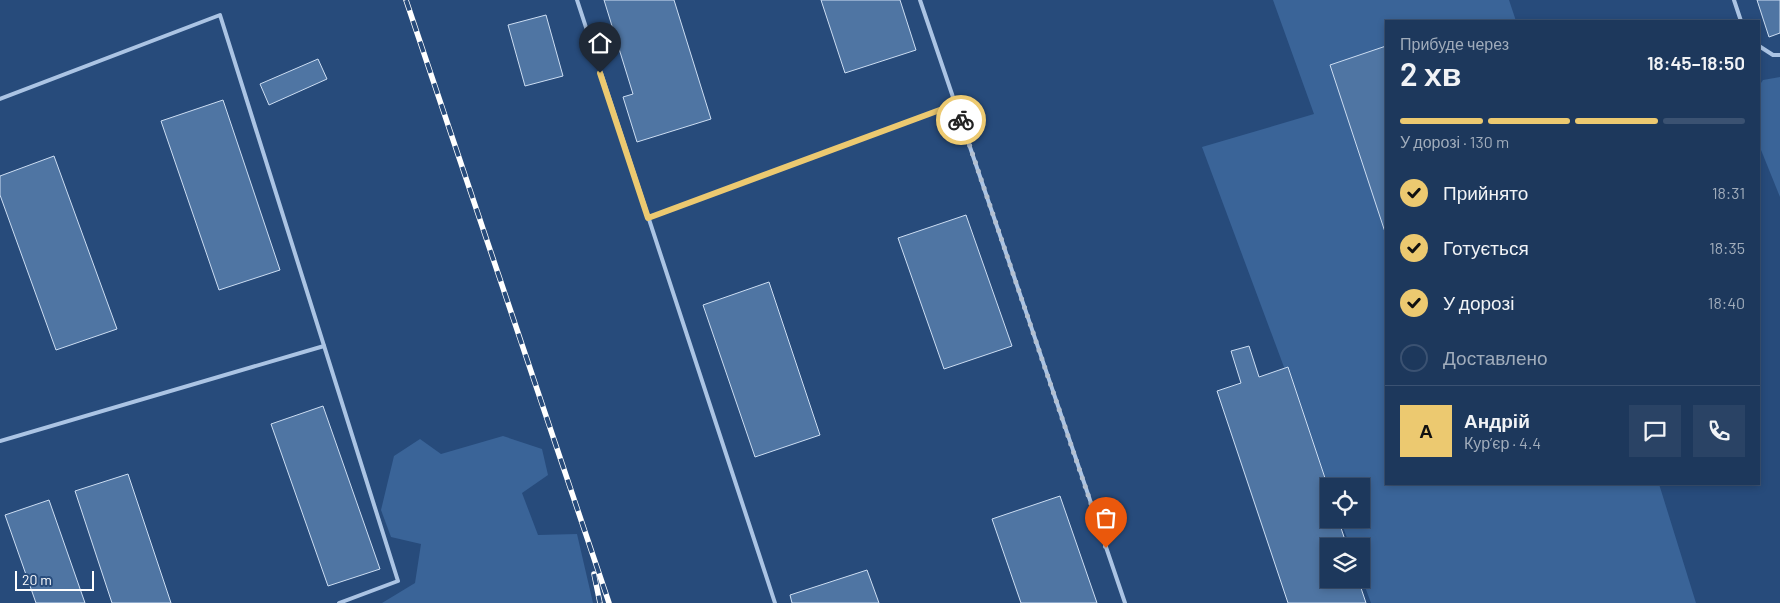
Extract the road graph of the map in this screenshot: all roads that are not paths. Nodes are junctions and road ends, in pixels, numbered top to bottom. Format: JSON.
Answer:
{"nodes":[{"id":1,"x":576,"y":0,"type":"edge"},
{"id":2,"x":920,"y":0,"type":"edge"},
{"id":3,"x":1734,"y":0,"type":"edge"},
{"id":4,"x":1741,"y":20,"type":"edge"},
{"id":5,"x":1760,"y":47,"type":"edge"},
{"id":6,"x":1780,"y":55,"type":"edge"},
{"id":7,"x":0,"y":99,"type":"edge"},
{"id":8,"x":956,"y":104,"type":"junction"},
{"id":9,"x":648,"y":218,"type":"junction"},
{"id":10,"x":324,"y":346,"type":"junction"},
{"id":11,"x":0,"y":440,"type":"edge"},
{"id":12,"x":339,"y":603,"type":"edge"},
{"id":13,"x":775,"y":603,"type":"edge"},
{"id":14,"x":1125,"y":603,"type":"edge"}],
"edges":[{"from":1,"to":9,"type":"lane"},
{"from":2,"to":8,"type":"lane"},
{"from":3,"to":4,"type":"lane"},
{"from":5,"to":6,"type":"lane"},
{"from":7,"to":10,"type":"lane"},
{"from":8,"to":9,"type":"lane"},
{"from":8,"to":14,"type":"lane"},
{"from":9,"to":13,"type":"lane"},
{"from":10,"to":11,"type":"lane"},
{"from":10,"to":12,"type":"lane"}]}
